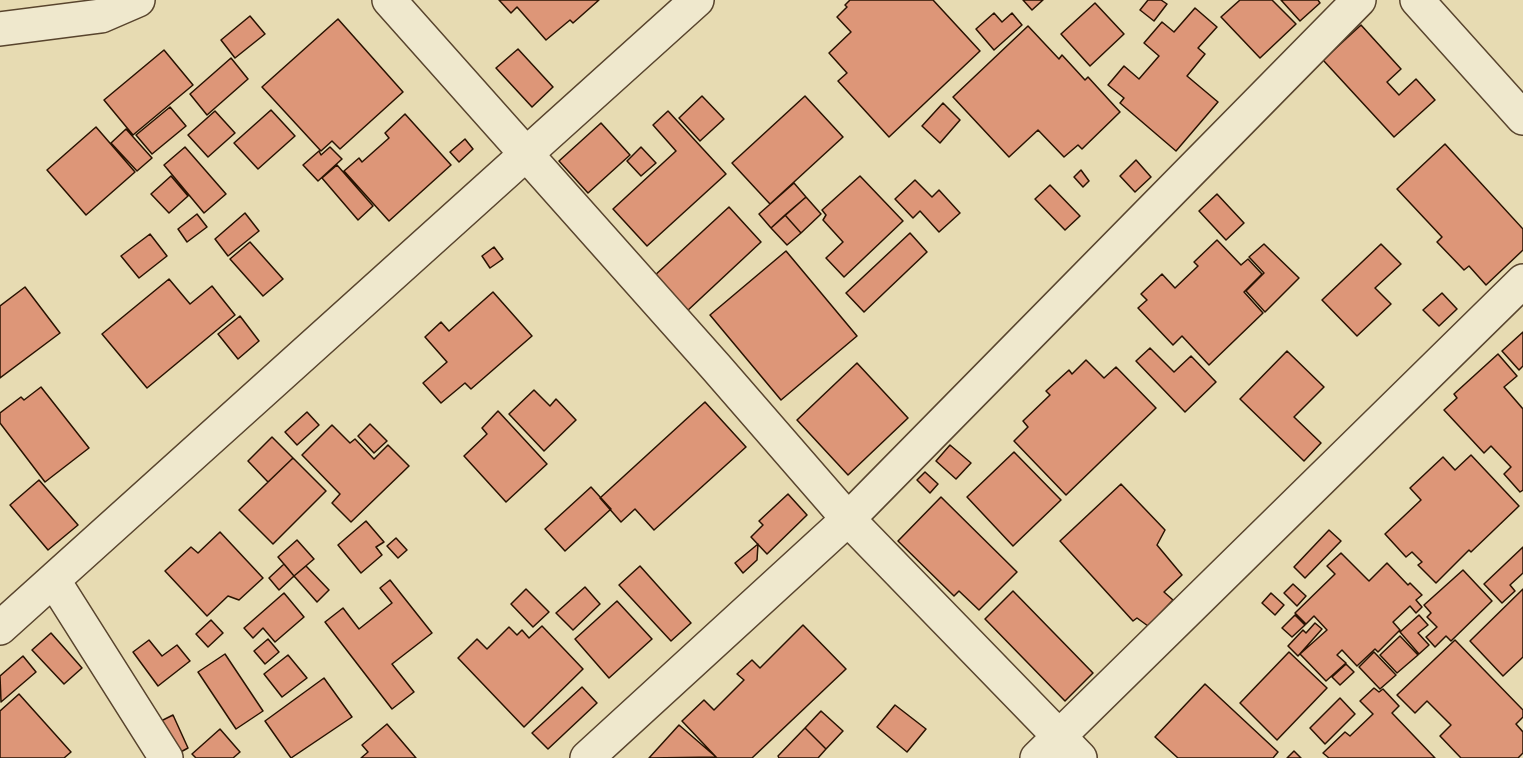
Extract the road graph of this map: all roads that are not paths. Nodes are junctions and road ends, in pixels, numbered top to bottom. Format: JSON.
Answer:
{"nodes":[{"id":1,"x":138,"y":0,"type":"edge"},
{"id":2,"x":389,"y":0,"type":"edge"},
{"id":3,"x":697,"y":0,"type":"edge"},
{"id":4,"x":1359,"y":0,"type":"edge"},
{"id":5,"x":1417,"y":0,"type":"edge"},
{"id":6,"x":0,"y":29,"type":"edge"},
{"id":7,"x":1523,"y":118,"type":"edge"},
{"id":8,"x":526,"y":153,"type":"junction"},
{"id":9,"x":1523,"y":281,"type":"edge"},
{"id":10,"x":848,"y":519,"type":"junction"},
{"id":11,"x":54,"y":581,"type":"junction"},
{"id":12,"x":0,"y":628,"type":"edge"},
{"id":13,"x":1059,"y":751,"type":"edge"},
{"id":14,"x":166,"y":758,"type":"edge"},
{"id":15,"x":587,"y":758,"type":"edge"}],
"edges":[{"from":1,"to":6,"type":"street"},
{"from":2,"to":8,"type":"street"},
{"from":3,"to":8,"type":"street"},
{"from":4,"to":10,"type":"street"},
{"from":5,"to":7,"type":"street"},
{"from":8,"to":10,"type":"street"},
{"from":8,"to":11,"type":"street"},
{"from":9,"to":13,"type":"street"},
{"from":10,"to":13,"type":"street"},
{"from":10,"to":15,"type":"street"},
{"from":11,"to":12,"type":"street"},
{"from":11,"to":14,"type":"street"}]}
